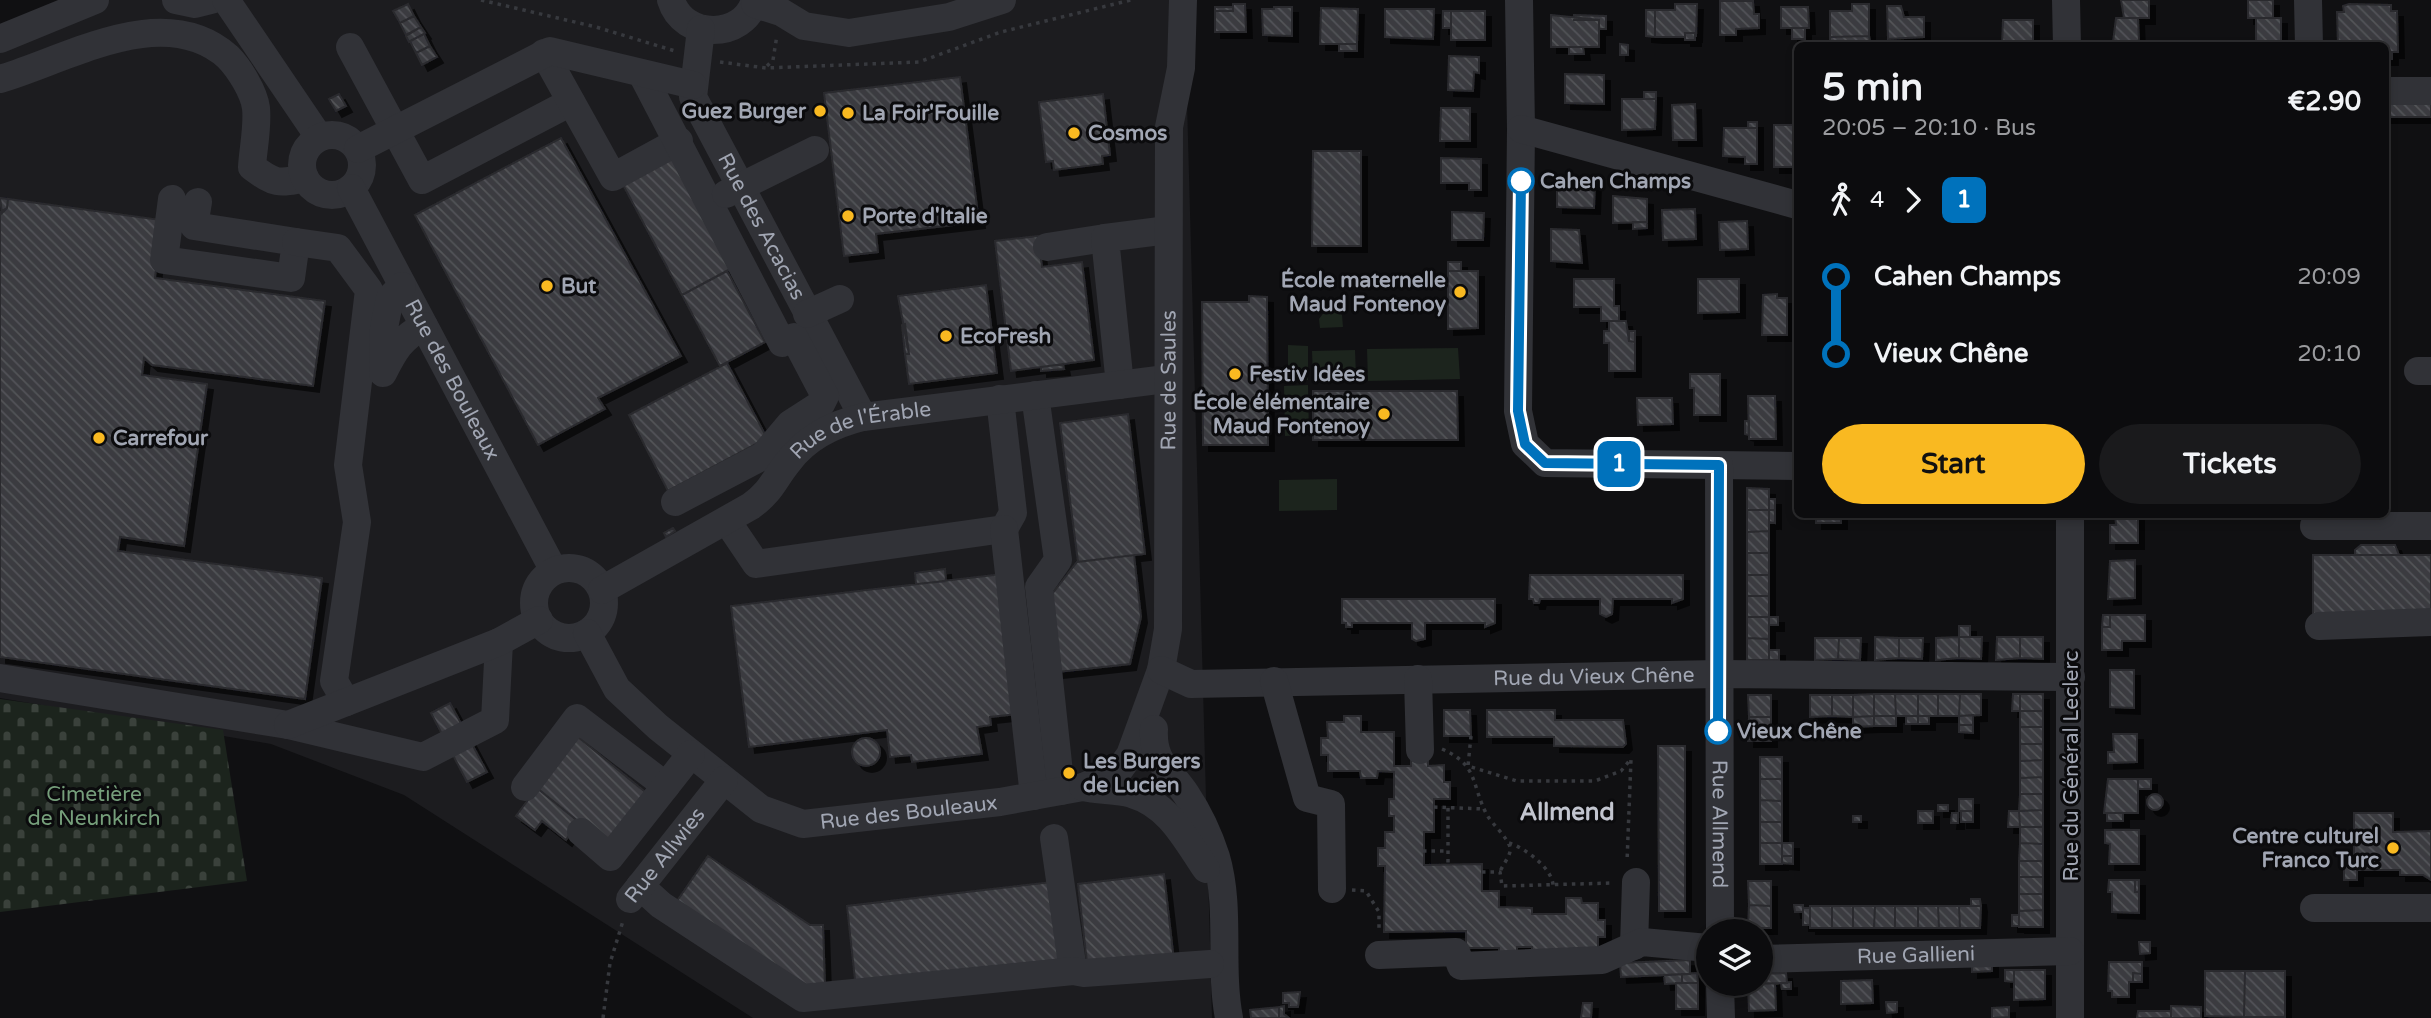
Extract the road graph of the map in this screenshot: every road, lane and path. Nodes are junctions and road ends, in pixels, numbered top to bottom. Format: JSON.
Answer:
{"nodes":[{"id":1,"x":96,"y":0,"type":"edge"},
{"id":2,"x":176,"y":0,"type":"edge"},
{"id":3,"x":211,"y":0,"type":"edge"},
{"id":4,"x":226,"y":0,"type":"edge"},
{"id":5,"x":671,"y":0,"type":"edge"},
{"id":6,"x":1002,"y":0,"type":"edge"},
{"id":7,"x":1183,"y":0,"type":"edge"},
{"id":8,"x":1519,"y":0,"type":"edge"},
{"id":9,"x":2066,"y":0,"type":"edge"},
{"id":10,"x":2308,"y":0,"type":"edge"},
{"id":11,"x":755,"y":2,"type":"edge"},
{"id":12,"x":701,"y":29,"type":"junction"},
{"id":13,"x":0,"y":38,"type":"edge"},
{"id":14,"x":2067,"y":42,"type":"edge"},
{"id":15,"x":2309,"y":42,"type":"edge"},
{"id":16,"x":350,"y":47,"type":"dead end"},
{"id":17,"x":544,"y":52,"type":"junction"},
{"id":18,"x":642,"y":74,"type":"junction"},
{"id":19,"x":0,"y":79,"type":"edge"},
{"id":20,"x":693,"y":85,"type":"junction"},
{"id":21,"x":2389,"y":91,"type":"edge"},
{"id":22,"x":2431,"y":91,"type":"edge"},
{"id":23,"x":571,"y":102,"type":"junction"},
{"id":24,"x":1521,"y":129,"type":"junction"},
{"id":25,"x":395,"y":130,"type":"junction"},
{"id":26,"x":319,"y":137,"type":"junction"},
{"id":27,"x":679,"y":141,"type":"junction"},
{"id":28,"x":358,"y":149,"type":"junction"},
{"id":29,"x":814,"y":150,"type":"dead end"},
{"id":30,"x":305,"y":178,"type":"junction"},
{"id":31,"x":742,"y":187,"type":"junction"},
{"id":32,"x":351,"y":188,"type":"junction"},
{"id":33,"x":711,"y":202,"type":"junction"},
{"id":34,"x":1794,"y":204,"type":"edge"},
{"id":35,"x":1168,"y":230,"type":"junction"},
{"id":36,"x":1105,"y":238,"type":"junction"},
{"id":37,"x":296,"y":242,"type":"junction"},
{"id":38,"x":1047,"y":247,"type":"dead end"},
{"id":39,"x":402,"y":286,"type":"junction"},
{"id":40,"x":840,"y":299,"type":"dead end"},
{"id":41,"x":805,"y":325,"type":"junction"},
{"id":42,"x":424,"y":326,"type":"junction"},
{"id":43,"x":1166,"y":379,"type":"junction"},
{"id":44,"x":1120,"y":385,"type":"junction"},
{"id":45,"x":1035,"y":395,"type":"junction"},
{"id":46,"x":1000,"y":399,"type":"junction"},
{"id":47,"x":863,"y":417,"type":"junction"},
{"id":48,"x":1719,"y":465,"type":"junction"},
{"id":49,"x":1794,"y":466,"type":"edge"},
{"id":50,"x":675,"y":502,"type":"dead end"},
{"id":51,"x":2070,"y":518,"type":"edge"},
{"id":52,"x":727,"y":521,"type":"junction"},
{"id":53,"x":2314,"y":526,"type":"dead end"},
{"id":54,"x":2431,"y":526,"type":"edge"},
{"id":55,"x":1004,"y":529,"type":"junction"},
{"id":56,"x":554,"y":572,"type":"junction"},
{"id":57,"x":602,"y":590,"type":"junction"},
{"id":58,"x":539,"y":620,"type":"junction"},
{"id":59,"x":2431,"y":622,"type":"edge"},
{"id":60,"x":2319,"y":626,"type":"dead end"},
{"id":61,"x":587,"y":633,"type":"junction"},
{"id":62,"x":499,"y":642,"type":"junction"},
{"id":63,"x":1161,"y":670,"type":"junction"},
{"id":64,"x":1718,"y":674,"type":"junction"},
{"id":65,"x":2071,"y":677,"type":"junction"},
{"id":66,"x":0,"y":678,"type":"edge"},
{"id":67,"x":1418,"y":678,"type":"junction"},
{"id":68,"x":1274,"y":681,"type":"junction"},
{"id":69,"x":346,"y":702,"type":"junction"},
{"id":70,"x":288,"y":725,"type":"junction"},
{"id":71,"x":1154,"y":729,"type":"dead end"},
{"id":72,"x":1471,"y":736,"type":"dead end"},
{"id":73,"x":1419,"y":747,"type":"joint"},
{"id":74,"x":691,"y":754,"type":"junction"},
{"id":75,"x":1130,"y":755,"type":"junction"},
{"id":76,"x":1468,"y":766,"type":"junction"},
{"id":77,"x":724,"y":780,"type":"junction"},
{"id":78,"x":666,"y":786,"type":"junction"},
{"id":79,"x":525,"y":787,"type":"dead end"},
{"id":80,"x":1055,"y":792,"type":"junction"},
{"id":81,"x":1137,"y":796,"type":"junction"},
{"id":82,"x":1434,"y":807,"type":"dead end"},
{"id":83,"x":1447,"y":808,"type":"junction"},
{"id":84,"x":1485,"y":809,"type":"junction"},
{"id":85,"x":581,"y":832,"type":"dead end"},
{"id":86,"x":1507,"y":843,"type":"junction"},
{"id":87,"x":1423,"y":851,"type":"dead end"},
{"id":88,"x":1448,"y":851,"type":"junction"},
{"id":89,"x":1448,"y":864,"type":"dead end"},
{"id":90,"x":1206,"y":869,"type":"junction"},
{"id":91,"x":1482,"y":872,"type":"dead end"},
{"id":92,"x":1500,"y":872,"type":"junction"},
{"id":93,"x":1631,"y":882,"type":"junction"},
{"id":94,"x":1553,"y":885,"type":"junction"},
{"id":95,"x":1332,"y":889,"type":"joint"},
{"id":96,"x":635,"y":893,"type":"junction"},
{"id":97,"x":2314,"y":908,"type":"dead end"},
{"id":98,"x":2431,"y":908,"type":"edge"},
{"id":99,"x":1720,"y":919,"type":"edge"},
{"id":100,"x":1634,"y":946,"type":"junction"},
{"id":101,"x":1696,"y":947,"type":"edge"},
{"id":102,"x":2070,"y":951,"type":"junction"},
{"id":103,"x":1379,"y":955,"type":"joint"},
{"id":104,"x":1773,"y":959,"type":"edge"},
{"id":105,"x":1210,"y":964,"type":"junction"},
{"id":106,"x":1073,"y":971,"type":"junction"},
{"id":107,"x":1720,"y":996,"type":"edge"},
{"id":108,"x":603,"y":1018,"type":"edge"},
{"id":109,"x":1211,"y":1018,"type":"edge"},
{"id":110,"x":1229,"y":1018,"type":"edge"},
{"id":111,"x":1721,"y":1018,"type":"edge"},
{"id":112,"x":2070,"y":1018,"type":"edge"}],
"edges":[{"from":1,"to":13,"type":"street"},
{"from":2,"to":3,"type":"street"},
{"from":4,"to":26,"type":"street"},
{"from":5,"to":12,"type":"street"},
{"from":6,"to":11,"type":"street"},
{"from":7,"to":35,"type":"street","name":"Rue de Saules"},
{"from":8,"to":24,"type":"street"},
{"from":9,"to":14,"type":"street"},
{"from":10,"to":15,"type":"street"},
{"from":11,"to":12,"type":"street"},
{"from":12,"to":20,"type":"street","name":"Rue des Acacias"},
{"from":16,"to":25,"type":"street"},
{"from":17,"to":18,"type":"street"},
{"from":17,"to":23,"type":"street"},
{"from":17,"to":25,"type":"street"},
{"from":18,"to":20,"type":"street"},
{"from":18,"to":27,"type":"street"},
{"from":19,"to":30,"type":"street"},
{"from":20,"to":31,"type":"street","name":"Rue des Acacias"},
{"from":21,"to":22,"type":"street"},
{"from":23,"to":25,"type":"street"},
{"from":23,"to":27,"type":"street"},
{"from":24,"to":34,"type":"street"},
{"from":24,"to":48,"type":"street"},
{"from":25,"to":28,"type":"street"},
{"from":26,"to":28,"type":"street"},
{"from":26,"to":30,"type":"street"},
{"from":27,"to":33,"type":"street"},
{"from":28,"to":32,"type":"street"},
{"from":29,"to":31,"type":"street"},
{"from":30,"to":32,"type":"street"},
{"from":31,"to":33,"type":"street"},
{"from":31,"to":41,"type":"street","name":"Rue des Acacias"},
{"from":32,"to":39,"type":"street","name":"Rue des Bouleaux"},
{"from":33,"to":41,"type":"street"},
{"from":35,"to":36,"type":"street"},
{"from":35,"to":43,"type":"street","name":"Rue de Saules"},
{"from":36,"to":38,"type":"street"},
{"from":36,"to":44,"type":"street"},
{"from":37,"to":37,"type":"street"},
{"from":37,"to":69,"type":"street"},
{"from":39,"to":42,"type":"street","name":"Rue des Bouleaux"},
{"from":39,"to":42,"type":"street"},
{"from":40,"to":41,"type":"street"},
{"from":41,"to":47,"type":"street","name":"Rue des Acacias"},
{"from":41,"to":50,"type":"street"},
{"from":42,"to":56,"type":"street","name":"Rue des Bouleaux"},
{"from":43,"to":44,"type":"street","name":"Rue de l'Érable"},
{"from":43,"to":63,"type":"street","name":"Rue de Saules"},
{"from":44,"to":45,"type":"street","name":"Rue de l'Érable"},
{"from":45,"to":46,"type":"street","name":"Rue de l'Érable"},
{"from":45,"to":80,"type":"street"},
{"from":46,"to":47,"type":"street","name":"Rue de l'Érable"},
{"from":46,"to":55,"type":"street"},
{"from":47,"to":52,"type":"street","name":"Rue de l'Érable"},
{"from":48,"to":49,"type":"street"},
{"from":48,"to":64,"type":"street","name":"Rue Allmend"},
{"from":51,"to":65,"type":"street","name":"Rue du Général Leclerc"},
{"from":52,"to":55,"type":"street"},
{"from":52,"to":57,"type":"street","name":"Rue de l'Érable"},
{"from":53,"to":54,"type":"street"},
{"from":55,"to":80,"type":"street"},
{"from":56,"to":57,"type":"street"},
{"from":56,"to":58,"type":"street"},
{"from":57,"to":61,"type":"street"},
{"from":58,"to":61,"type":"street"},
{"from":58,"to":62,"type":"street"},
{"from":59,"to":60,"type":"street"},
{"from":61,"to":74,"type":"street","name":"Rue des Bouleaux"},
{"from":62,"to":69,"type":"street"},
{"from":62,"to":70,"type":"street"},
{"from":63,"to":68,"type":"street","name":"Rue du Vieux Chêne"},
{"from":63,"to":75,"type":"street","name":"Rue de Saules"},
{"from":64,"to":65,"type":"street","name":"Rue du Vieux Chêne"},
{"from":64,"to":67,"type":"street","name":"Rue du Vieux Chêne"},
{"from":64,"to":99,"type":"street","name":"Rue Allmend"},
{"from":65,"to":102,"type":"street","name":"Rue du Général Leclerc"},
{"from":66,"to":70,"type":"street"},
{"from":67,"to":68,"type":"street","name":"Rue du Vieux Chêne"},
{"from":67,"to":73,"type":"street"},
{"from":68,"to":95,"type":"street"},
{"from":69,"to":70,"type":"street"},
{"from":71,"to":110,"type":"street"},
{"from":72,"to":76,"type":"path"},
{"from":73,"to":76,"type":"path"},
{"from":74,"to":77,"type":"street","name":"Rue des Bouleaux"},
{"from":74,"to":78,"type":"street"},
{"from":75,"to":80,"type":"street","name":"Rue des Bouleaux"},
{"from":75,"to":81,"type":"street"},
{"from":75,"to":90,"type":"street"},
{"from":76,"to":84,"type":"path"},
{"from":76,"to":93,"type":"path"},
{"from":77,"to":80,"type":"street","name":"Rue des Bouleaux"},
{"from":77,"to":96,"type":"street","name":"Rue Allwies"},
{"from":78,"to":79,"type":"street"},
{"from":78,"to":85,"type":"street"},
{"from":80,"to":81,"type":"street"},
{"from":80,"to":106,"type":"street"},
{"from":81,"to":90,"type":"street"},
{"from":82,"to":83,"type":"path"},
{"from":83,"to":84,"type":"path"},
{"from":83,"to":88,"type":"path"},
{"from":84,"to":86,"type":"path"},
{"from":86,"to":92,"type":"path"},
{"from":86,"to":94,"type":"path"},
{"from":87,"to":88,"type":"path"},
{"from":88,"to":89,"type":"path"},
{"from":90,"to":105,"type":"street"},
{"from":91,"to":92,"type":"path"},
{"from":92,"to":94,"type":"path"},
{"from":93,"to":94,"type":"path"},
{"from":93,"to":100,"type":"street"},
{"from":95,"to":103,"type":"path"},
{"from":96,"to":106,"type":"street"},
{"from":96,"to":108,"type":"path","name":"Rue Allwies"},
{"from":97,"to":98,"type":"street"},
{"from":100,"to":101,"type":"street"},
{"from":100,"to":103,"type":"street"},
{"from":102,"to":104,"type":"street","name":"Rue Gallieni"},
{"from":102,"to":112,"type":"street","name":"Rue du Général Leclerc"},
{"from":105,"to":106,"type":"street"},
{"from":105,"to":109,"type":"street"},
{"from":107,"to":111,"type":"street"}]}
